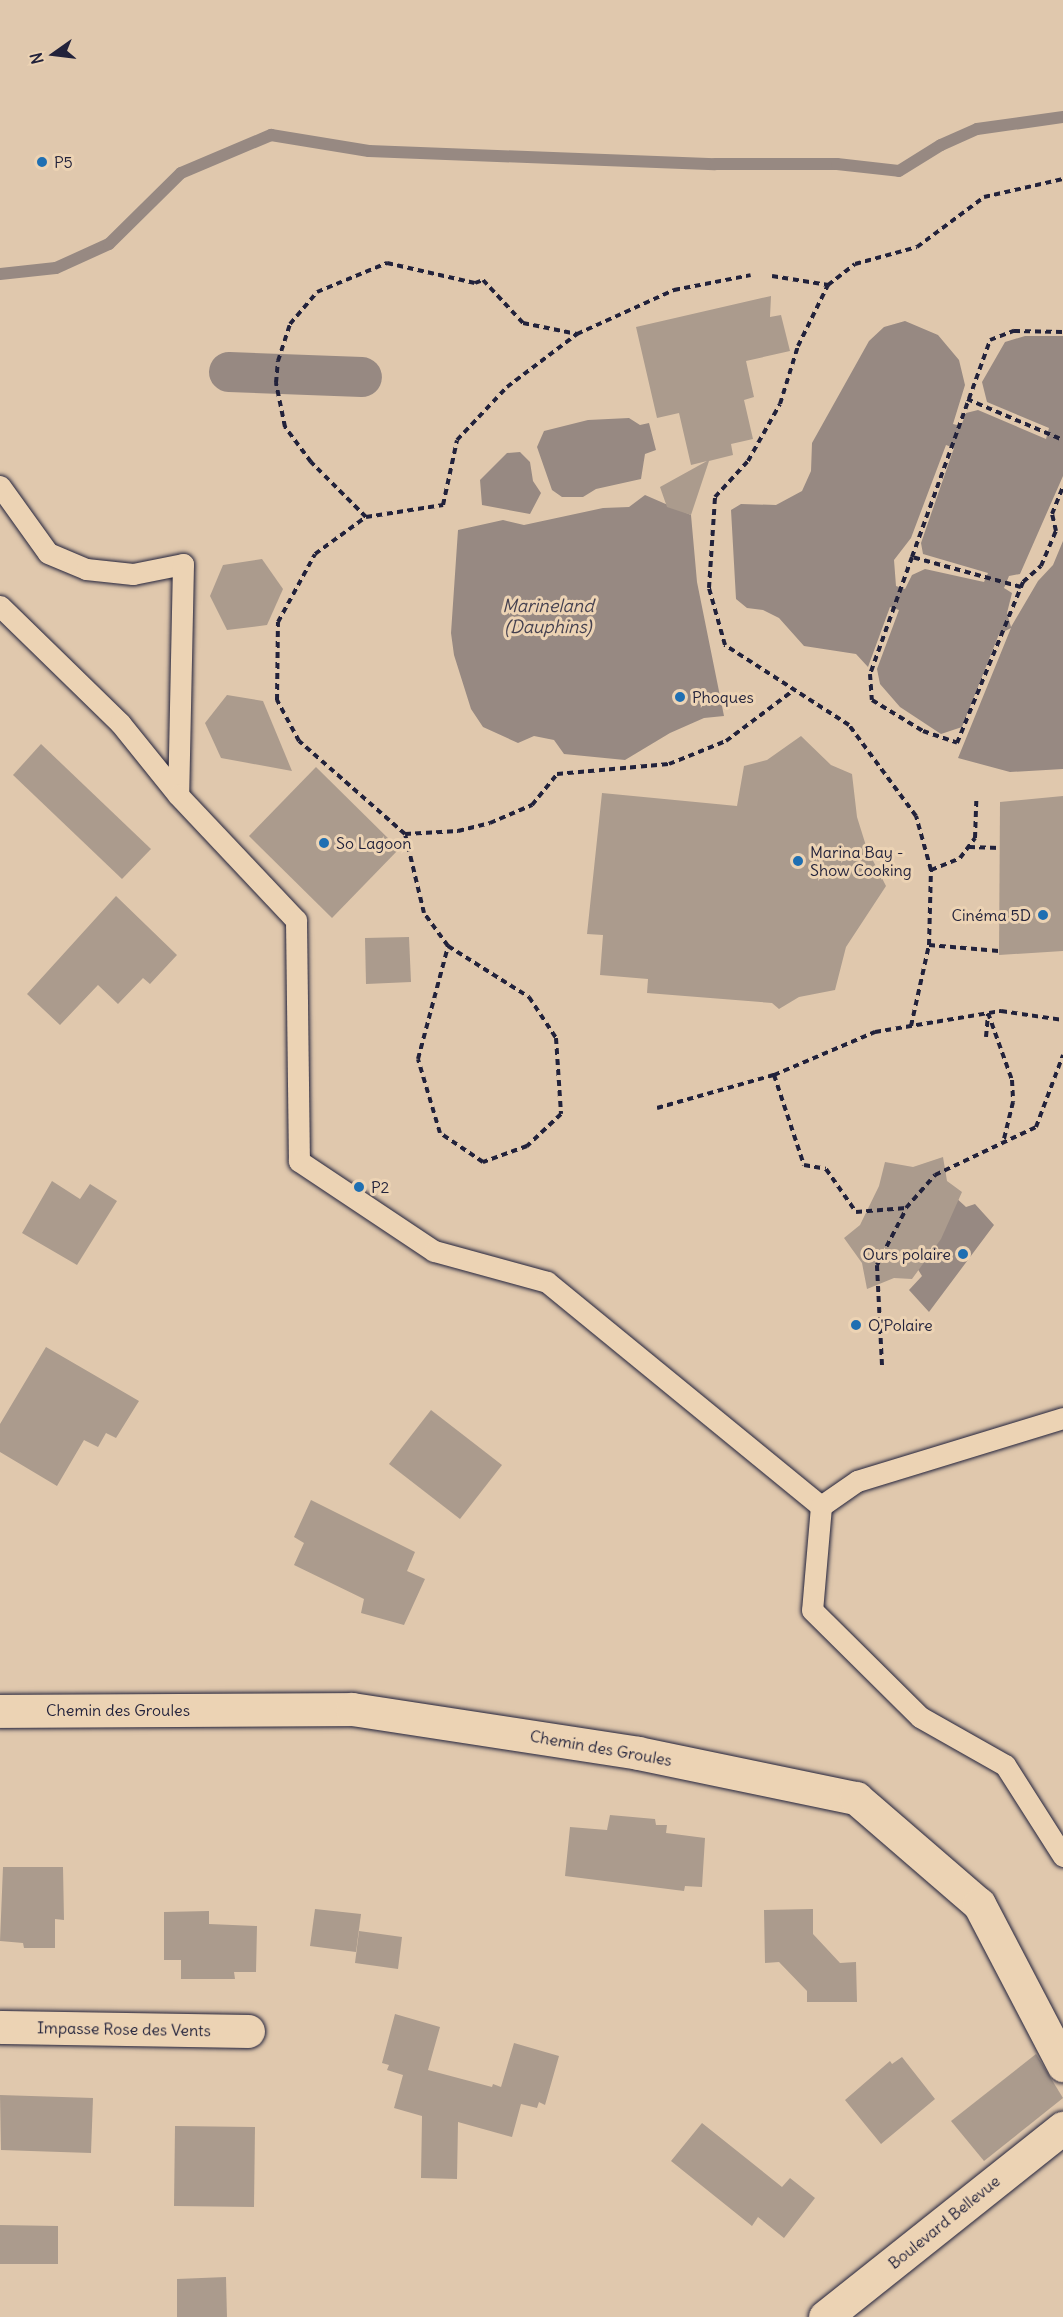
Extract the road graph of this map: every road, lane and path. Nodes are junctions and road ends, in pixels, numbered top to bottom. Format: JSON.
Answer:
{"nodes":[{"id":1,"x":1063,"y":179,"type":"edge"},
{"id":2,"x":751,"y":275,"type":"dead end"},
{"id":3,"x":772,"y":276,"type":"dead end"},
{"id":4,"x":828,"y":285,"type":"junction"},
{"id":5,"x":1063,"y":332,"type":"edge"},
{"id":6,"x":577,"y":334,"type":"junction"},
{"id":7,"x":967,"y":399,"type":"junction"},
{"id":8,"x":1063,"y":440,"type":"edge"},
{"id":9,"x":0,"y":486,"type":"edge"},
{"id":10,"x":1063,"y":487,"type":"edge"},
{"id":11,"x":366,"y":517,"type":"junction"},
{"id":12,"x":912,"y":557,"type":"junction"},
{"id":13,"x":1021,"y":587,"type":"junction"},
{"id":14,"x":0,"y":606,"type":"edge"},
{"id":15,"x":794,"y":690,"type":"junction"},
{"id":16,"x":178,"y":795,"type":"junction"},
{"id":17,"x":976,"y":801,"type":"dead end"},
{"id":18,"x":405,"y":834,"type":"junction"},
{"id":19,"x":969,"y":847,"type":"junction"},
{"id":20,"x":1000,"y":848,"type":"dead end"},
{"id":21,"x":931,"y":870,"type":"junction"},
{"id":22,"x":929,"y":945,"type":"junction"},
{"id":23,"x":448,"y":946,"type":"junction"},
{"id":24,"x":999,"y":951,"type":"dead end"},
{"id":25,"x":988,"y":1013,"type":"junction"},
{"id":26,"x":1063,"y":1020,"type":"edge"},
{"id":27,"x":911,"y":1026,"type":"junction"},
{"id":28,"x":986,"y":1037,"type":"dead end"},
{"id":29,"x":1063,"y":1055,"type":"edge"},
{"id":30,"x":774,"y":1075,"type":"junction"},
{"id":31,"x":657,"y":1108,"type":"dead end"},
{"id":32,"x":1002,"y":1144,"type":"junction"},
{"id":33,"x":906,"y":1208,"type":"junction"},
{"id":34,"x":882,"y":1365,"type":"dead end"},
{"id":35,"x":1063,"y":1418,"type":"edge"},
{"id":36,"x":821,"y":1506,"type":"junction"},
{"id":37,"x":0,"y":1711,"type":"edge"},
{"id":38,"x":1063,"y":1856,"type":"edge"},
{"id":39,"x":0,"y":2027,"type":"edge"},
{"id":40,"x":249,"y":2031,"type":"dead end"},
{"id":41,"x":1063,"y":2066,"type":"edge"},
{"id":42,"x":1063,"y":2128,"type":"edge"},
{"id":43,"x":825,"y":2317,"type":"edge"}],
"edges":[{"from":1,"to":4,"type":"path"},
{"from":2,"to":6,"type":"path"},
{"from":3,"to":4,"type":"path"},
{"from":4,"to":15,"type":"path"},
{"from":5,"to":7,"type":"path"},
{"from":6,"to":11,"type":"path"},
{"from":6,"to":11,"type":"path"},
{"from":7,"to":8,"type":"path"},
{"from":7,"to":12,"type":"path"},
{"from":9,"to":16,"type":"lane"},
{"from":10,"to":13,"type":"path"},
{"from":11,"to":18,"type":"path"},
{"from":12,"to":13,"type":"path"},
{"from":12,"to":13,"type":"path"},
{"from":14,"to":16,"type":"lane"},
{"from":15,"to":18,"type":"path"},
{"from":15,"to":21,"type":"path"},
{"from":16,"to":36,"type":"lane"},
{"from":17,"to":19,"type":"path"},
{"from":18,"to":23,"type":"path"},
{"from":19,"to":20,"type":"path"},
{"from":19,"to":21,"type":"path"},
{"from":21,"to":22,"type":"path"},
{"from":22,"to":24,"type":"path"},
{"from":22,"to":27,"type":"path"},
{"from":23,"to":23,"type":"path"},
{"from":25,"to":26,"type":"path"},
{"from":25,"to":27,"type":"path"},
{"from":25,"to":28,"type":"path"},
{"from":25,"to":32,"type":"path"},
{"from":27,"to":30,"type":"path"},
{"from":29,"to":32,"type":"path"},
{"from":30,"to":31,"type":"path"},
{"from":30,"to":33,"type":"path"},
{"from":32,"to":33,"type":"path"},
{"from":33,"to":34,"type":"path"},
{"from":35,"to":36,"type":"lane"},
{"from":36,"to":38,"type":"lane"},
{"from":37,"to":41,"type":"street","name":"Chemin des Groules"},
{"from":39,"to":40,"type":"street","name":"Impasse Rose des Vents"},
{"from":42,"to":43,"type":"street","name":"Boulevard Bellevue"}]}
